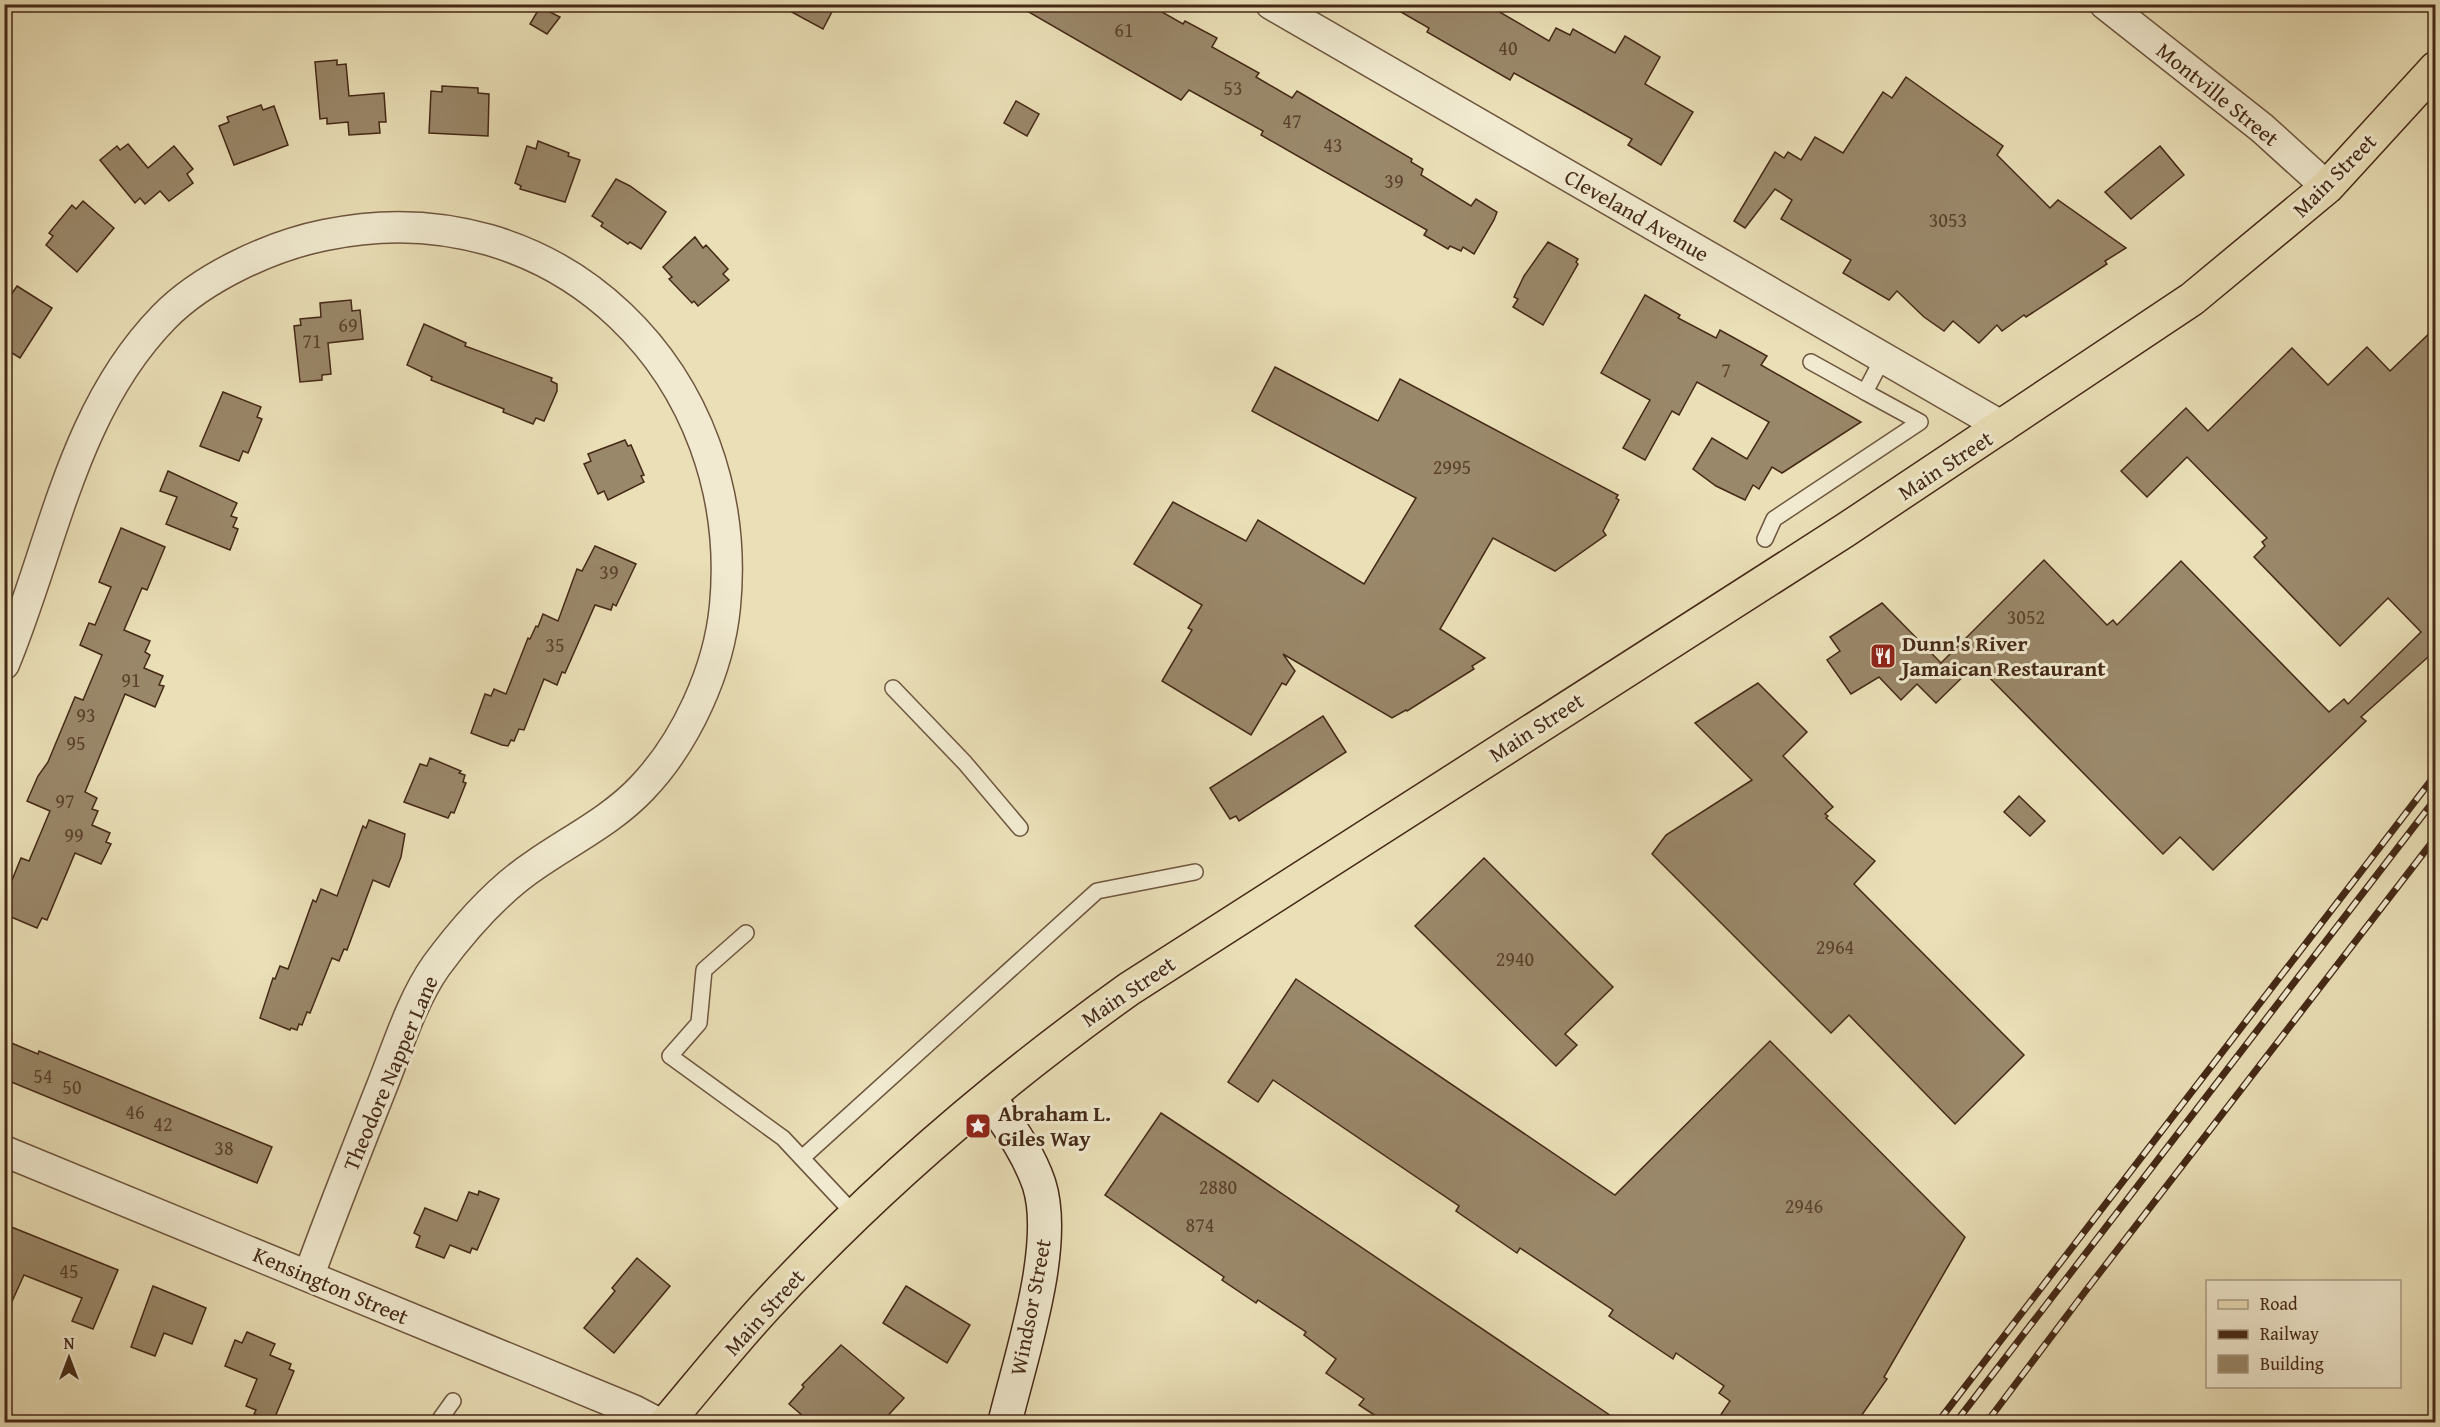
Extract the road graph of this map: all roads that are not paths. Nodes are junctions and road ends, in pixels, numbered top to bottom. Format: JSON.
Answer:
{"nodes":[{"id":1,"x":1270,"y":4,"type":"edge"},
{"id":2,"x":2105,"y":4,"type":"edge"},
{"id":3,"x":2436,"y":68,"type":"edge"},
{"id":4,"x":2327,"y":187,"type":"junction"},
{"id":5,"x":1883,"y":358,"type":"junction"},
{"id":6,"x":1811,"y":362,"type":"dead end"},
{"id":7,"x":1865,"y":392,"type":"junction"},
{"id":8,"x":2003,"y":427,"type":"junction"},
{"id":9,"x":1765,"y":539,"type":"dead end"},
{"id":10,"x":4,"y":664,"type":"edge"},
{"id":11,"x":893,"y":688,"type":"dead end"},
{"id":12,"x":1020,"y":828,"type":"dead end"},
{"id":13,"x":1195,"y":872,"type":"dead end"},
{"id":14,"x":746,"y":933,"type":"dead end"},
{"id":15,"x":989,"y":1097,"type":"junction"},
{"id":16,"x":4,"y":1151,"type":"edge"},
{"id":17,"x":802,"y":1158,"type":"junction"},
{"id":18,"x":856,"y":1216,"type":"junction"},
{"id":19,"x":309,"y":1275,"type":"junction"},
{"id":20,"x":453,"y":1401,"type":"dead end"},
{"id":21,"x":438,"y":1422,"type":"edge"},
{"id":22,"x":656,"y":1422,"type":"edge"},
{"id":23,"x":667,"y":1422,"type":"edge"},
{"id":24,"x":1005,"y":1422,"type":"edge"}],
"edges":[{"from":1,"to":5,"type":"street","name":"Cleveland Avenue"},
{"from":2,"to":4,"type":"street","name":"Montville Street"},
{"from":3,"to":4,"type":"main road","name":"Main Street"},
{"from":4,"to":8,"type":"main road","name":"Main Street"},
{"from":5,"to":7,"type":"lane"},
{"from":5,"to":8,"type":"street","name":"Cleveland Avenue"},
{"from":6,"to":7,"type":"lane"},
{"from":7,"to":9,"type":"lane"},
{"from":8,"to":15,"type":"main road","name":"Main Street"},
{"from":10,"to":19,"type":"street","name":"Theodore Napper Lane"},
{"from":11,"to":12,"type":"lane"},
{"from":13,"to":17,"type":"lane"},
{"from":14,"to":17,"type":"lane"},
{"from":15,"to":18,"type":"main road","name":"Main Street"},
{"from":15,"to":24,"type":"main road","name":"Windsor Street"},
{"from":16,"to":19,"type":"street","name":"Kensington Street"},
{"from":17,"to":18,"type":"lane"},
{"from":18,"to":23,"type":"main road","name":"Main Street"},
{"from":19,"to":22,"type":"street","name":"Kensington Street"},
{"from":20,"to":21,"type":"lane"}]}
